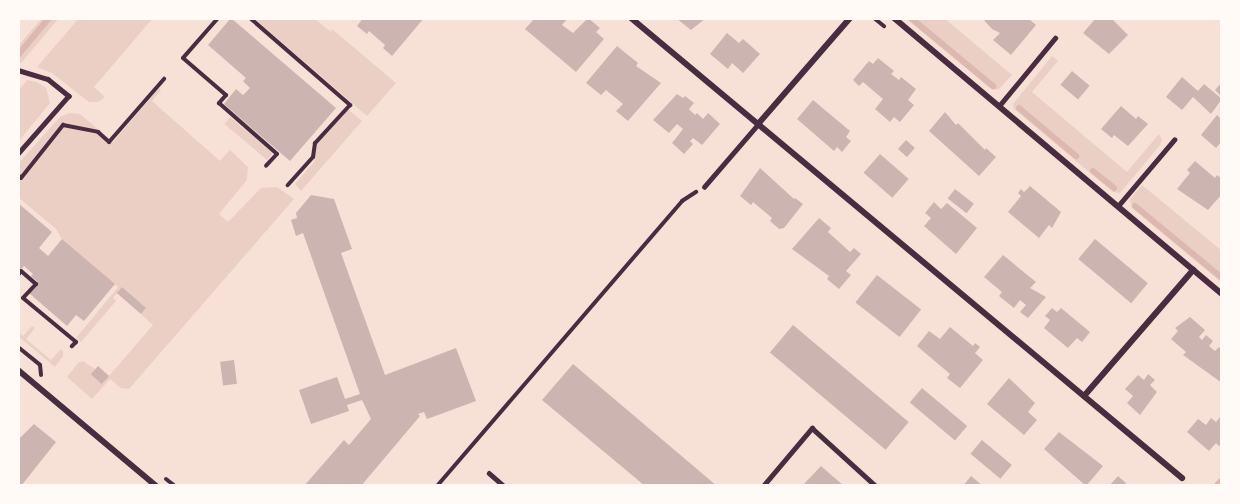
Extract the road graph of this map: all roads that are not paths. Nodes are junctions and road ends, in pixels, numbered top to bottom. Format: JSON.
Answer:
{"nodes":[{"id":1,"x":631,"y":18,"type":"edge"},
{"id":2,"x":850,"y":18,"type":"edge"},
{"id":3,"x":894,"y":18,"type":"edge"},
{"id":4,"x":1056,"y":38,"type":"dead end"},
{"id":5,"x":18,"y":70,"type":"edge"},
{"id":6,"x":999,"y":106,"type":"junction"},
{"id":7,"x":759,"y":123,"type":"junction"},
{"id":8,"x":1174,"y":140,"type":"dead end"},
{"id":9,"x":18,"y":154,"type":"edge"},
{"id":10,"x":704,"y":187,"type":"road end"},
{"id":11,"x":1118,"y":207,"type":"junction"},
{"id":12,"x":1193,"y":270,"type":"junction"},
{"id":13,"x":1222,"y":294,"type":"edge"},
{"id":14,"x":18,"y":370,"type":"edge"},
{"id":15,"x":1084,"y":396,"type":"junction"},
{"id":16,"x":489,"y":473,"type":"dead end"},
{"id":17,"x":1182,"y":478,"type":"dead end"},
{"id":18,"x":156,"y":486,"type":"edge"},
{"id":19,"x":504,"y":486,"type":"edge"},
{"id":20,"x":763,"y":486,"type":"edge"},
{"id":21,"x":876,"y":486,"type":"edge"}],
"edges":[{"from":1,"to":7,"type":"street"},
{"from":2,"to":7,"type":"street"},
{"from":3,"to":6,"type":"street"},
{"from":4,"to":6,"type":"lane"},
{"from":5,"to":9,"type":"lane"},
{"from":6,"to":11,"type":"street"},
{"from":7,"to":10,"type":"lane"},
{"from":7,"to":15,"type":"street"},
{"from":8,"to":11,"type":"lane"},
{"from":11,"to":12,"type":"street"},
{"from":12,"to":13,"type":"street"},
{"from":12,"to":15,"type":"street"},
{"from":14,"to":18,"type":"street"},
{"from":15,"to":17,"type":"street"},
{"from":16,"to":19,"type":"lane"},
{"from":20,"to":21,"type":"lane"}]}
